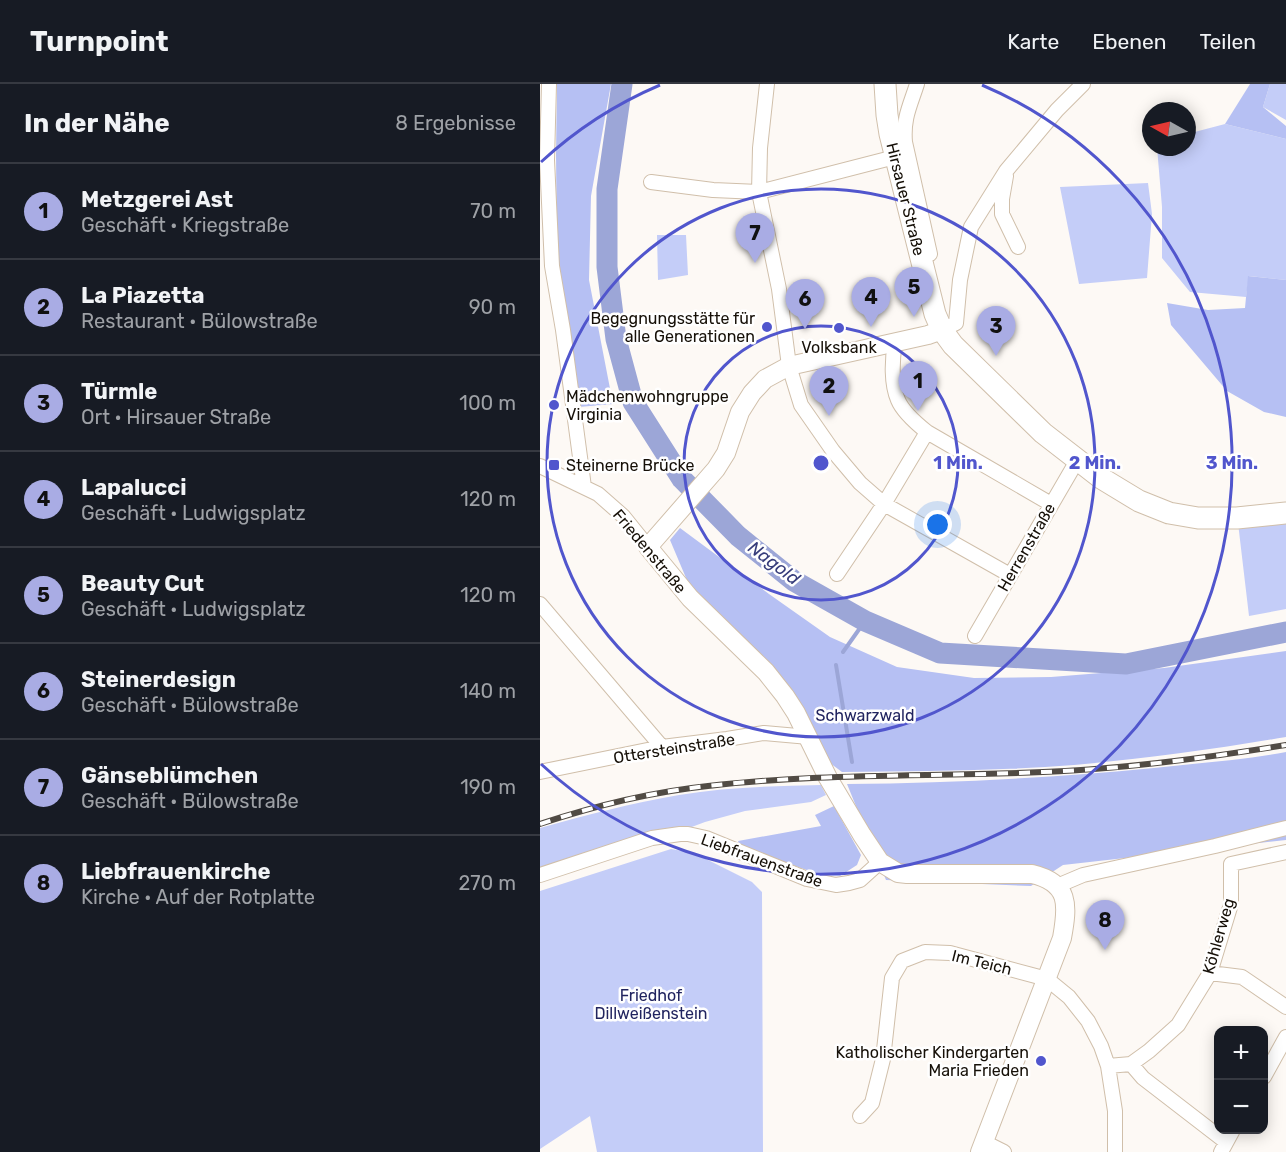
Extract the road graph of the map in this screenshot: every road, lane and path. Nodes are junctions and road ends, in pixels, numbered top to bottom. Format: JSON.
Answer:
{"nodes":[{"id":1,"x":549,"y":84,"type":"edge"},
{"id":2,"x":767,"y":84,"type":"edge"},
{"id":3,"x":885,"y":84,"type":"edge"},
{"id":4,"x":917,"y":84,"type":"edge"},
{"id":5,"x":1083,"y":84,"type":"edge"},
{"id":6,"x":895,"y":157,"type":"junction"},
{"id":7,"x":1006,"y":171,"type":"junction"},
{"id":8,"x":651,"y":182,"type":"dead end"},
{"id":9,"x":759,"y":192,"type":"junction"},
{"id":10,"x":1018,"y":247,"type":"dead end"},
{"id":11,"x":925,"y":273,"type":"junction"},
{"id":12,"x":942,"y":330,"type":"junction"},
{"id":13,"x":895,"y":343,"type":"junction"},
{"id":14,"x":789,"y":366,"type":"junction"},
{"id":15,"x":927,"y":432,"type":"junction"},
{"id":16,"x":1078,"y":459,"type":"junction"},
{"id":17,"x":540,"y":466,"type":"edge"},
{"id":18,"x":584,"y":487,"type":"junction"},
{"id":19,"x":884,"y":504,"type":"junction"},
{"id":20,"x":1051,"y":504,"type":"junction"},
{"id":21,"x":1286,"y":513,"type":"edge"},
{"id":22,"x":648,"y":547,"type":"junction"},
{"id":23,"x":837,"y":574,"type":"dead end"},
{"id":24,"x":1010,"y":575,"type":"junction"},
{"id":25,"x":540,"y":604,"type":"edge"},
{"id":26,"x":975,"y":636,"type":"dead end"},
{"id":27,"x":809,"y":737,"type":"junction"},
{"id":28,"x":662,"y":747,"type":"junction"},
{"id":29,"x":540,"y":772,"type":"edge"},
{"id":30,"x":1286,"y":828,"type":"edge"},
{"id":31,"x":1215,"y":846,"type":"junction"},
{"id":32,"x":1286,"y":852,"type":"edge"},
{"id":33,"x":880,"y":862,"type":"junction"},
{"id":34,"x":1231,"y":864,"type":"junction"},
{"id":35,"x":540,"y":875,"type":"edge"},
{"id":36,"x":1057,"y":886,"type":"junction"},
{"id":37,"x":1210,"y":973,"type":"junction"},
{"id":38,"x":1047,"y":979,"type":"junction"},
{"id":39,"x":1286,"y":1007,"type":"edge"},
{"id":40,"x":1286,"y":1037,"type":"edge"},
{"id":41,"x":1131,"y":1064,"type":"junction"},
{"id":42,"x":1108,"y":1066,"type":"junction"},
{"id":43,"x":1268,"y":1068,"type":"edge"},
{"id":44,"x":860,"y":1116,"type":"dead end"},
{"id":45,"x":1231,"y":1134,"type":"edge"},
{"id":46,"x":982,"y":1147,"type":"edge"},
{"id":47,"x":1223,"y":1147,"type":"edge"},
{"id":48,"x":1004,"y":1152,"type":"edge"},
{"id":49,"x":1115,"y":1152,"type":"edge"}],
"edges":[{"from":1,"to":18,"type":"street"},
{"from":2,"to":9,"type":"street"},
{"from":3,"to":6,"type":"main road","name":"Hirsauer Straße"},
{"from":4,"to":11,"type":"street"},
{"from":5,"to":7,"type":"street"},
{"from":6,"to":9,"type":"street"},
{"from":6,"to":11,"type":"main road","name":"Hirsauer Straße"},
{"from":7,"to":10,"type":"street"},
{"from":7,"to":12,"type":"street"},
{"from":8,"to":9,"type":"street"},
{"from":9,"to":14,"type":"street"},
{"from":11,"to":12,"type":"main road","name":"Hirsauer Straße"},
{"from":12,"to":13,"type":"street"},
{"from":12,"to":16,"type":"main road","name":"Hirsauer Straße"},
{"from":13,"to":14,"type":"street"},
{"from":13,"to":15,"type":"street"},
{"from":14,"to":19,"type":"street"},
{"from":14,"to":22,"type":"street"},
{"from":15,"to":19,"type":"street"},
{"from":15,"to":20,"type":"street"},
{"from":16,"to":20,"type":"street","name":"Herrenstraße"},
{"from":16,"to":21,"type":"main road","name":"Hirsauer Straße"},
{"from":17,"to":18,"type":"street","name":"Friedenstraße"},
{"from":18,"to":22,"type":"street","name":"Friedenstraße"},
{"from":19,"to":23,"type":"street"},
{"from":19,"to":24,"type":"street"},
{"from":20,"to":24,"type":"street","name":"Herrenstraße"},
{"from":22,"to":27,"type":"street","name":"Friedenstraße"},
{"from":24,"to":26,"type":"street","name":"Herrenstraße"},
{"from":25,"to":28,"type":"street"},
{"from":27,"to":28,"type":"street","name":"Ottersteinstraße"},
{"from":27,"to":33,"type":"street","name":"Friedenstraße"},
{"from":28,"to":29,"type":"street","name":"Ottersteinstraße"},
{"from":30,"to":31,"type":"street"},
{"from":31,"to":34,"type":"street"},
{"from":31,"to":36,"type":"street"},
{"from":32,"to":34,"type":"street"},
{"from":33,"to":35,"type":"street","name":"Liebfrauenstraße"},
{"from":33,"to":36,"type":"street"},
{"from":34,"to":37,"type":"street","name":"Köhlerweg"},
{"from":36,"to":38,"type":"street"},
{"from":37,"to":39,"type":"street"},
{"from":37,"to":41,"type":"street","name":"Köhlerweg"},
{"from":38,"to":42,"type":"street"},
{"from":38,"to":44,"type":"street","name":"Im Teich"},
{"from":38,"to":46,"type":"street"},
{"from":40,"to":43,"type":"street"},
{"from":41,"to":42,"type":"street"},
{"from":41,"to":47,"type":"street"},
{"from":42,"to":49,"type":"street"},
{"from":45,"to":47,"type":"street"},
{"from":46,"to":48,"type":"street"}]}
